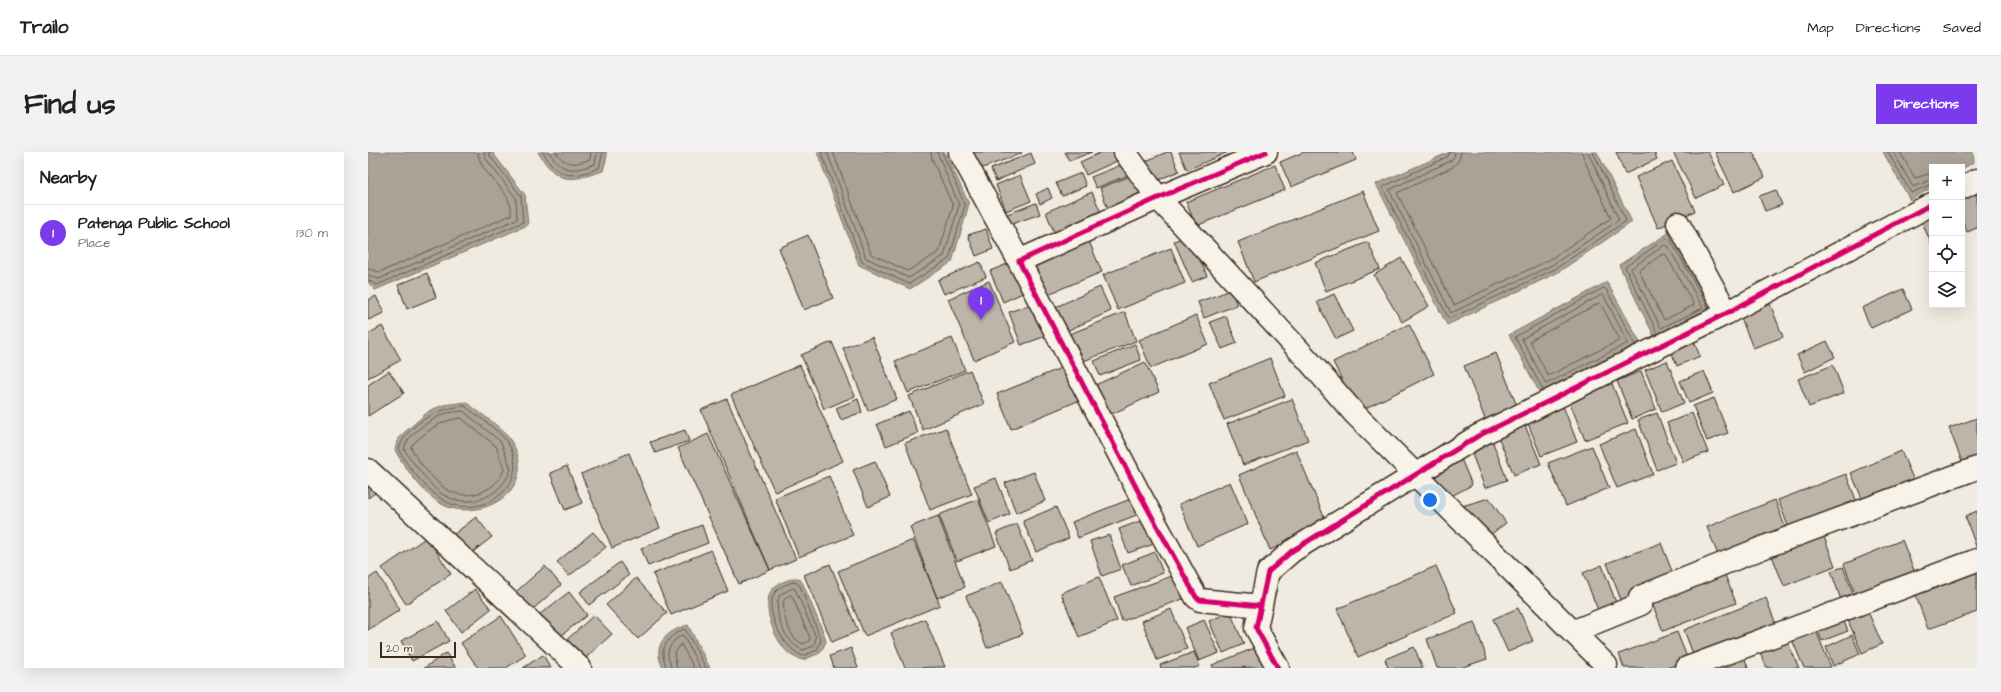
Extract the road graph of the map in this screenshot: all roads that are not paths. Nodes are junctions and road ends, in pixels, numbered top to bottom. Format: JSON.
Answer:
{"nodes":[{"id":1,"x":960,"y":152,"type":"edge"},
{"id":2,"x":1125,"y":152,"type":"edge"},
{"id":3,"x":1266,"y":152,"type":"edge"},
{"id":4,"x":1977,"y":180,"type":"edge"},
{"id":5,"x":1965,"y":186,"type":"edge"},
{"id":6,"x":1158,"y":198,"type":"junction"},
{"id":7,"x":1929,"y":206,"type":"edge"},
{"id":8,"x":1678,"y":223,"type":"dead end"},
{"id":9,"x":1019,"y":261,"type":"junction"},
{"id":10,"x":1727,"y":314,"type":"junction"},
{"id":11,"x":1977,"y":468,"type":"edge"},
{"id":12,"x":368,"y":470,"type":"edge"},
{"id":13,"x":1416,"y":475,"type":"junction"},
{"id":14,"x":1977,"y":560,"type":"edge"},
{"id":15,"x":1261,"y":606,"type":"junction"},
{"id":16,"x":1572,"y":632,"type":"junction"},
{"id":17,"x":1605,"y":667,"type":"edge"},
{"id":18,"x":580,"y":668,"type":"edge"},
{"id":19,"x":1278,"y":668,"type":"edge"},
{"id":20,"x":1687,"y":668,"type":"edge"}],
"edges":[{"from":1,"to":9,"type":"street"},
{"from":2,"to":6,"type":"street"},
{"from":3,"to":6,"type":"street"},
{"from":4,"to":5,"type":"street"},
{"from":6,"to":9,"type":"street"},
{"from":6,"to":13,"type":"street"},
{"from":7,"to":10,"type":"street"},
{"from":8,"to":10,"type":"street"},
{"from":9,"to":15,"type":"street"},
{"from":10,"to":13,"type":"street"},
{"from":11,"to":16,"type":"street"},
{"from":12,"to":18,"type":"street"},
{"from":13,"to":15,"type":"street"},
{"from":13,"to":16,"type":"street"},
{"from":14,"to":20,"type":"street"},
{"from":15,"to":19,"type":"street"},
{"from":16,"to":17,"type":"street"}]}
